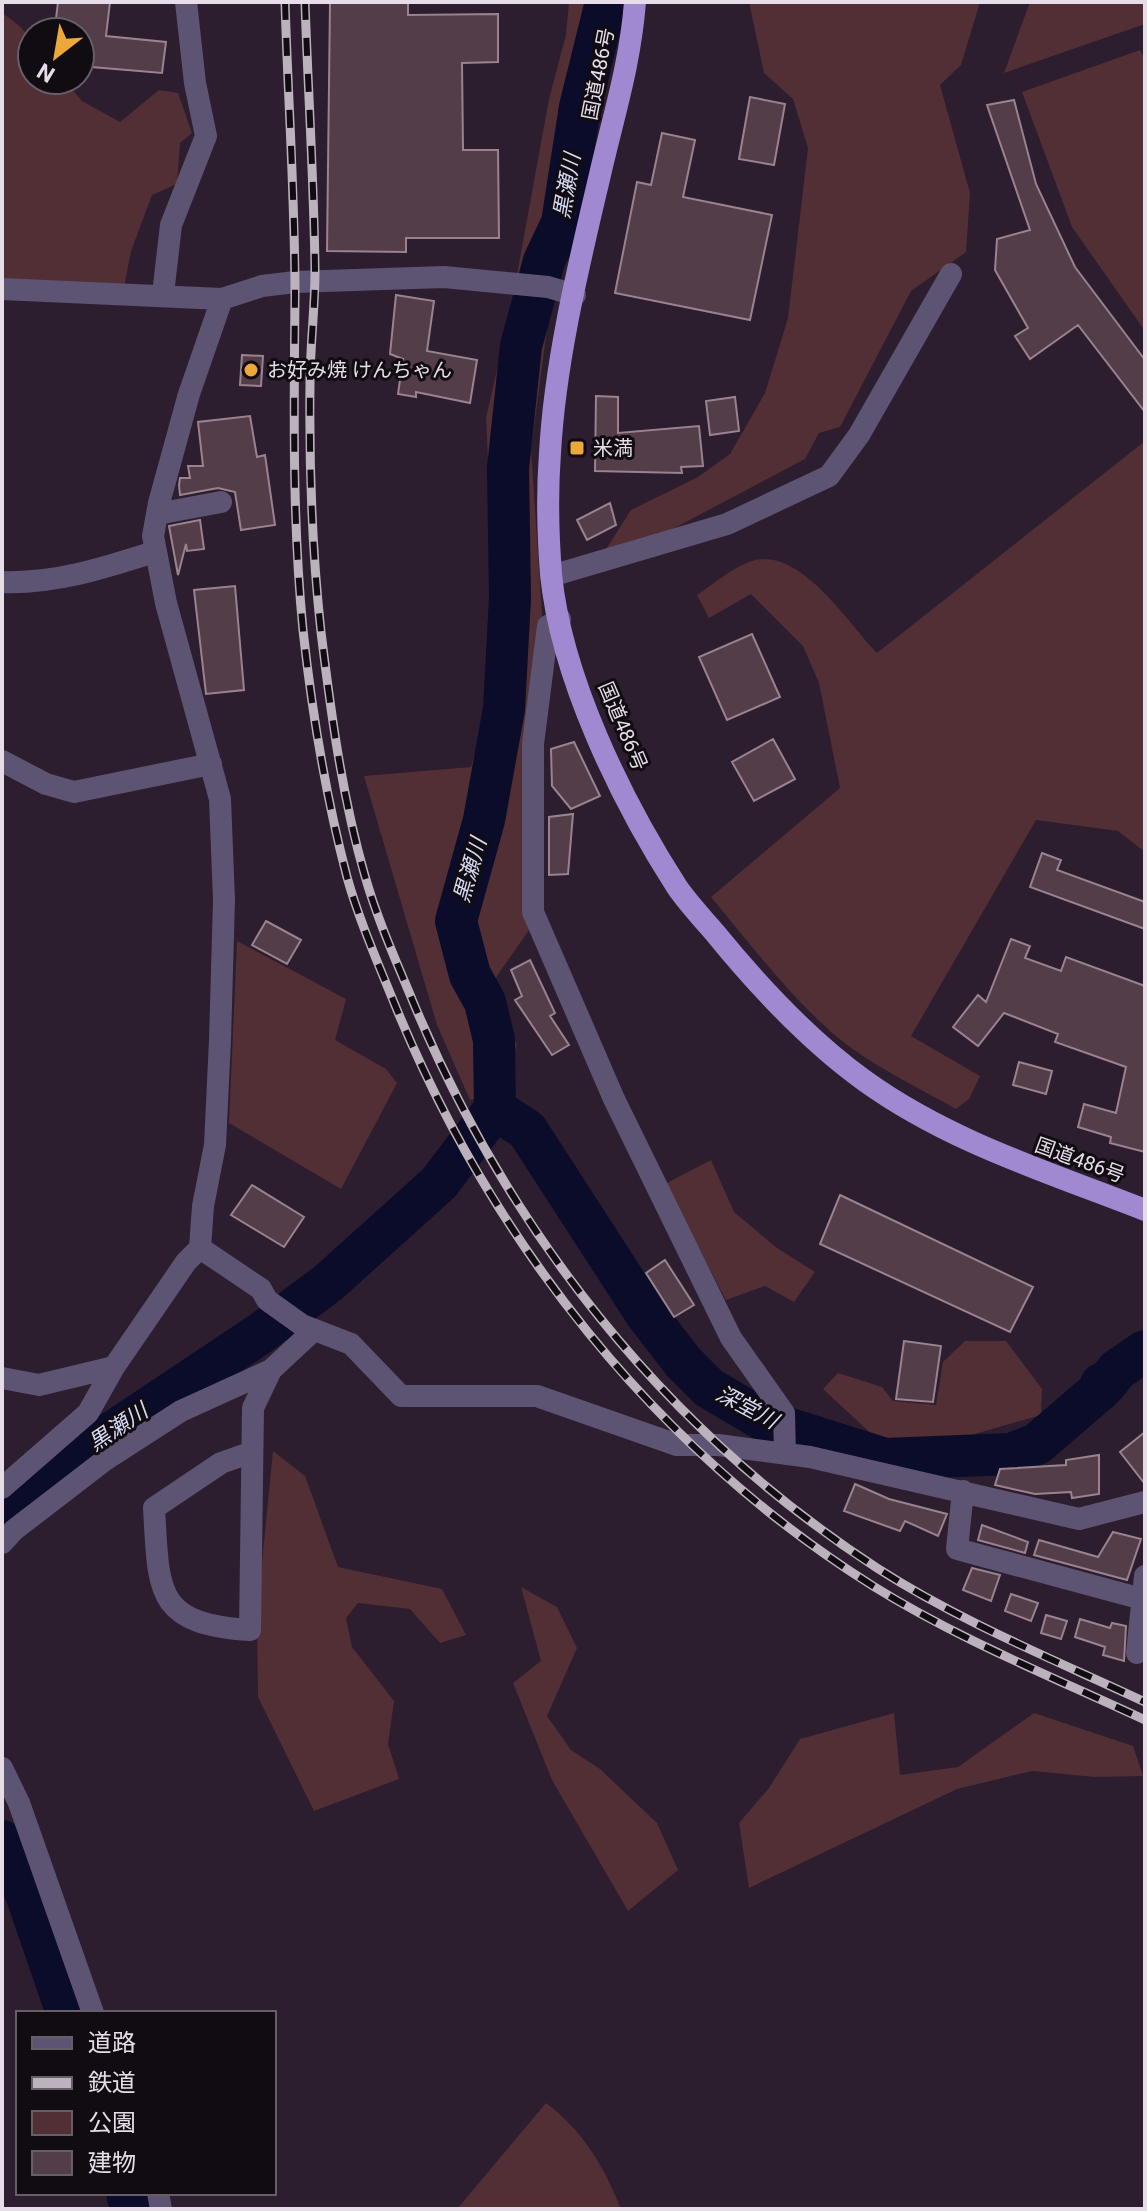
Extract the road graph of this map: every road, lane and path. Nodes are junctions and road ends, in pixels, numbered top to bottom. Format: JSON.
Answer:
{"nodes":[{"id":1,"x":186,"y":2,"type":"edge"},
{"id":2,"x":635,"y":2,"type":"edge"},
{"id":3,"x":951,"y":274,"type":"dead end"},
{"id":4,"x":2,"y":289,"type":"edge"},
{"id":5,"x":163,"y":294,"type":"junction"},
{"id":6,"x":575,"y":295,"type":"junction"},
{"id":7,"x":222,"y":299,"type":"junction"},
{"id":8,"x":221,"y":502,"type":"dead end"},
{"id":9,"x":157,"y":514,"type":"junction"},
{"id":10,"x":154,"y":552,"type":"junction"},
{"id":11,"x":551,"y":576,"type":"junction"},
{"id":12,"x":2,"y":582,"type":"edge"},
{"id":13,"x":560,"y":619,"type":"junction"},
{"id":14,"x":2,"y":761,"type":"edge"},
{"id":15,"x":211,"y":764,"type":"junction"},
{"id":16,"x":1145,"y":1210,"type":"edge"},
{"id":17,"x":200,"y":1248,"type":"junction"},
{"id":18,"x":307,"y":1328,"type":"junction"},
{"id":19,"x":114,"y":1367,"type":"junction"},
{"id":20,"x":271,"y":1370,"type":"junction"},
{"id":21,"x":2,"y":1378,"type":"edge"},
{"id":22,"x":785,"y":1447,"type":"junction"},
{"id":23,"x":252,"y":1452,"type":"junction"},
{"id":24,"x":2,"y":1488,"type":"edge"},
{"id":25,"x":963,"y":1491,"type":"junction"},
{"id":26,"x":1145,"y":1502,"type":"edge"},
{"id":27,"x":2,"y":1543,"type":"edge"},
{"id":28,"x":1145,"y":1576,"type":"edge"},
{"id":29,"x":1142,"y":1599,"type":"junction"},
{"id":30,"x":1137,"y":1653,"type":"dead end"},
{"id":31,"x":2,"y":1768,"type":"edge"},
{"id":32,"x":10,"y":1806,"type":"edge"},
{"id":33,"x":92,"y":2011,"type":"edge"}],
"edges":[{"from":1,"to":5,"type":"street"},
{"from":2,"to":6,"type":"highway","name":"国道486号"},
{"from":3,"to":11,"type":"street"},
{"from":4,"to":5,"type":"street"},
{"from":5,"to":7,"type":"street"},
{"from":6,"to":7,"type":"street"},
{"from":6,"to":11,"type":"highway","name":"国道486号"},
{"from":7,"to":9,"type":"street"},
{"from":8,"to":9,"type":"street"},
{"from":9,"to":10,"type":"street"},
{"from":10,"to":12,"type":"street"},
{"from":10,"to":15,"type":"street"},
{"from":11,"to":13,"type":"highway","name":"国道486号"},
{"from":13,"to":16,"type":"highway","name":"国道486号"},
{"from":13,"to":22,"type":"street"},
{"from":14,"to":15,"type":"street"},
{"from":15,"to":17,"type":"street"},
{"from":17,"to":18,"type":"street"},
{"from":17,"to":19,"type":"street"},
{"from":18,"to":20,"type":"street"},
{"from":18,"to":22,"type":"street"},
{"from":19,"to":21,"type":"street"},
{"from":19,"to":24,"type":"street"},
{"from":20,"to":23,"type":"street"},
{"from":20,"to":27,"type":"street"},
{"from":22,"to":25,"type":"street"},
{"from":23,"to":23,"type":"street"},
{"from":25,"to":26,"type":"street"},
{"from":25,"to":29,"type":"street"},
{"from":28,"to":29,"type":"street"},
{"from":29,"to":30,"type":"street"},
{"from":31,"to":32,"type":"street"},
{"from":32,"to":33,"type":"street"}]}
